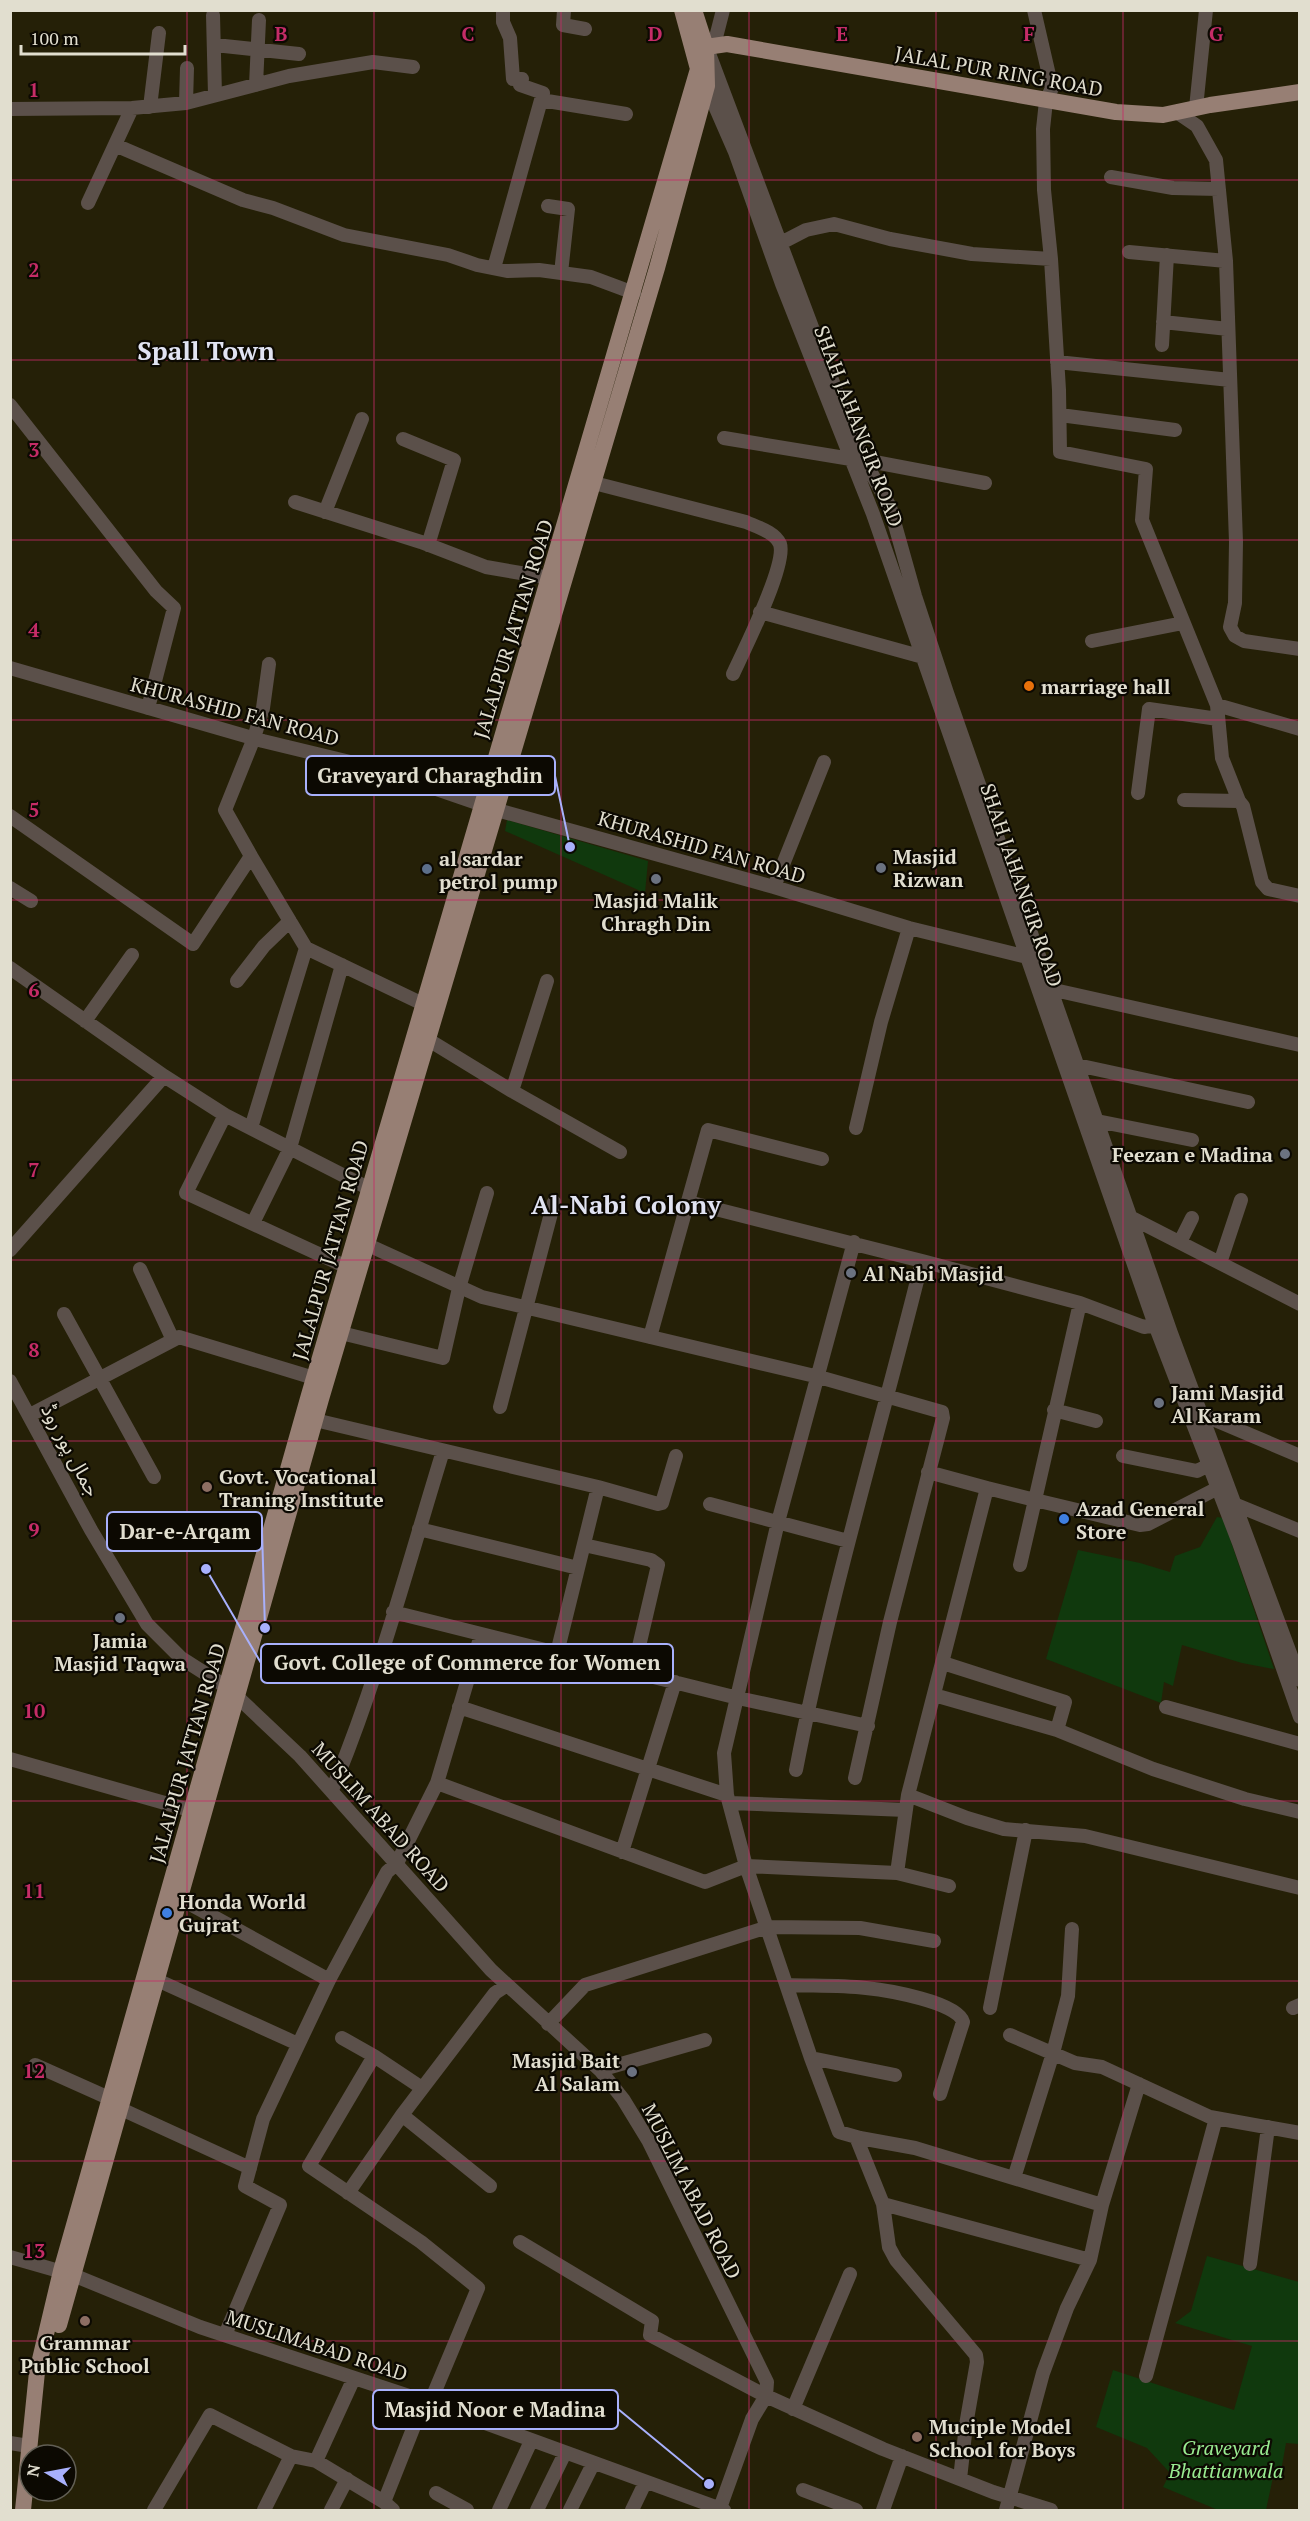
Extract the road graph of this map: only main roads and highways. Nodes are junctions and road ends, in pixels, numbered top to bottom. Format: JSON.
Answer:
{"nodes":[{"id":1,"x":682,"y":10,"type":"edge"},
{"id":2,"x":694,"y":10,"type":"edge"},
{"id":3,"x":703,"y":54,"type":"junction"},
{"id":4,"x":1299,"y":92,"type":"edge"},
{"id":5,"x":610,"y":403,"type":"junction"},
{"id":6,"x":490,"y":807,"type":"junction"},
{"id":7,"x":461,"y":905,"type":"junction"},
{"id":8,"x":371,"y":1211,"type":"junction"},
{"id":9,"x":315,"y":1397,"type":"junction"},
{"id":10,"x":233,"y":1693,"type":"junction"},
{"id":11,"x":135,"y":2037,"type":"junction"},
{"id":12,"x":34,"y":2443,"type":"edge"}],
"edges":[{"from":1,"to":3,"type":"main road","name":"JALALPUR JATTAN ROAD"},
{"from":2,"to":3,"type":"main road","name":"JALALPUR JATTAN ROAD"},
{"from":3,"to":4,"type":"main road","name":"JALAL PUR RING ROAD"},
{"from":3,"to":5,"type":"main road","name":"JALALPUR JATTAN ROAD"},
{"from":3,"to":5,"type":"main road","name":"JALALPUR JATTAN ROAD"},
{"from":5,"to":6,"type":"main road","name":"JALALPUR JATTAN ROAD"},
{"from":5,"to":6,"type":"main road","name":"JALALPUR JATTAN ROAD"},
{"from":6,"to":7,"type":"main road","name":"JALALPUR JATTAN ROAD"},
{"from":7,"to":8,"type":"main road","name":"JALALPUR JATTAN ROAD"},
{"from":7,"to":8,"type":"main road","name":"JALALPUR JATTAN ROAD"},
{"from":8,"to":9,"type":"main road","name":"JALALPUR JATTAN ROAD"},
{"from":8,"to":9,"type":"main road","name":"JALALPUR JATTAN ROAD"},
{"from":9,"to":10,"type":"main road","name":"JALALPUR JATTAN ROAD"},
{"from":9,"to":10,"type":"main road","name":"JALALPUR JATTAN ROAD"},
{"from":10,"to":11,"type":"main road","name":"JALALPUR JATTAN ROAD"},
{"from":10,"to":11,"type":"main road","name":"JALALPUR JATTAN ROAD"},
{"from":11,"to":12,"type":"main road","name":"JALALPUR JATTAN ROAD"}]}
